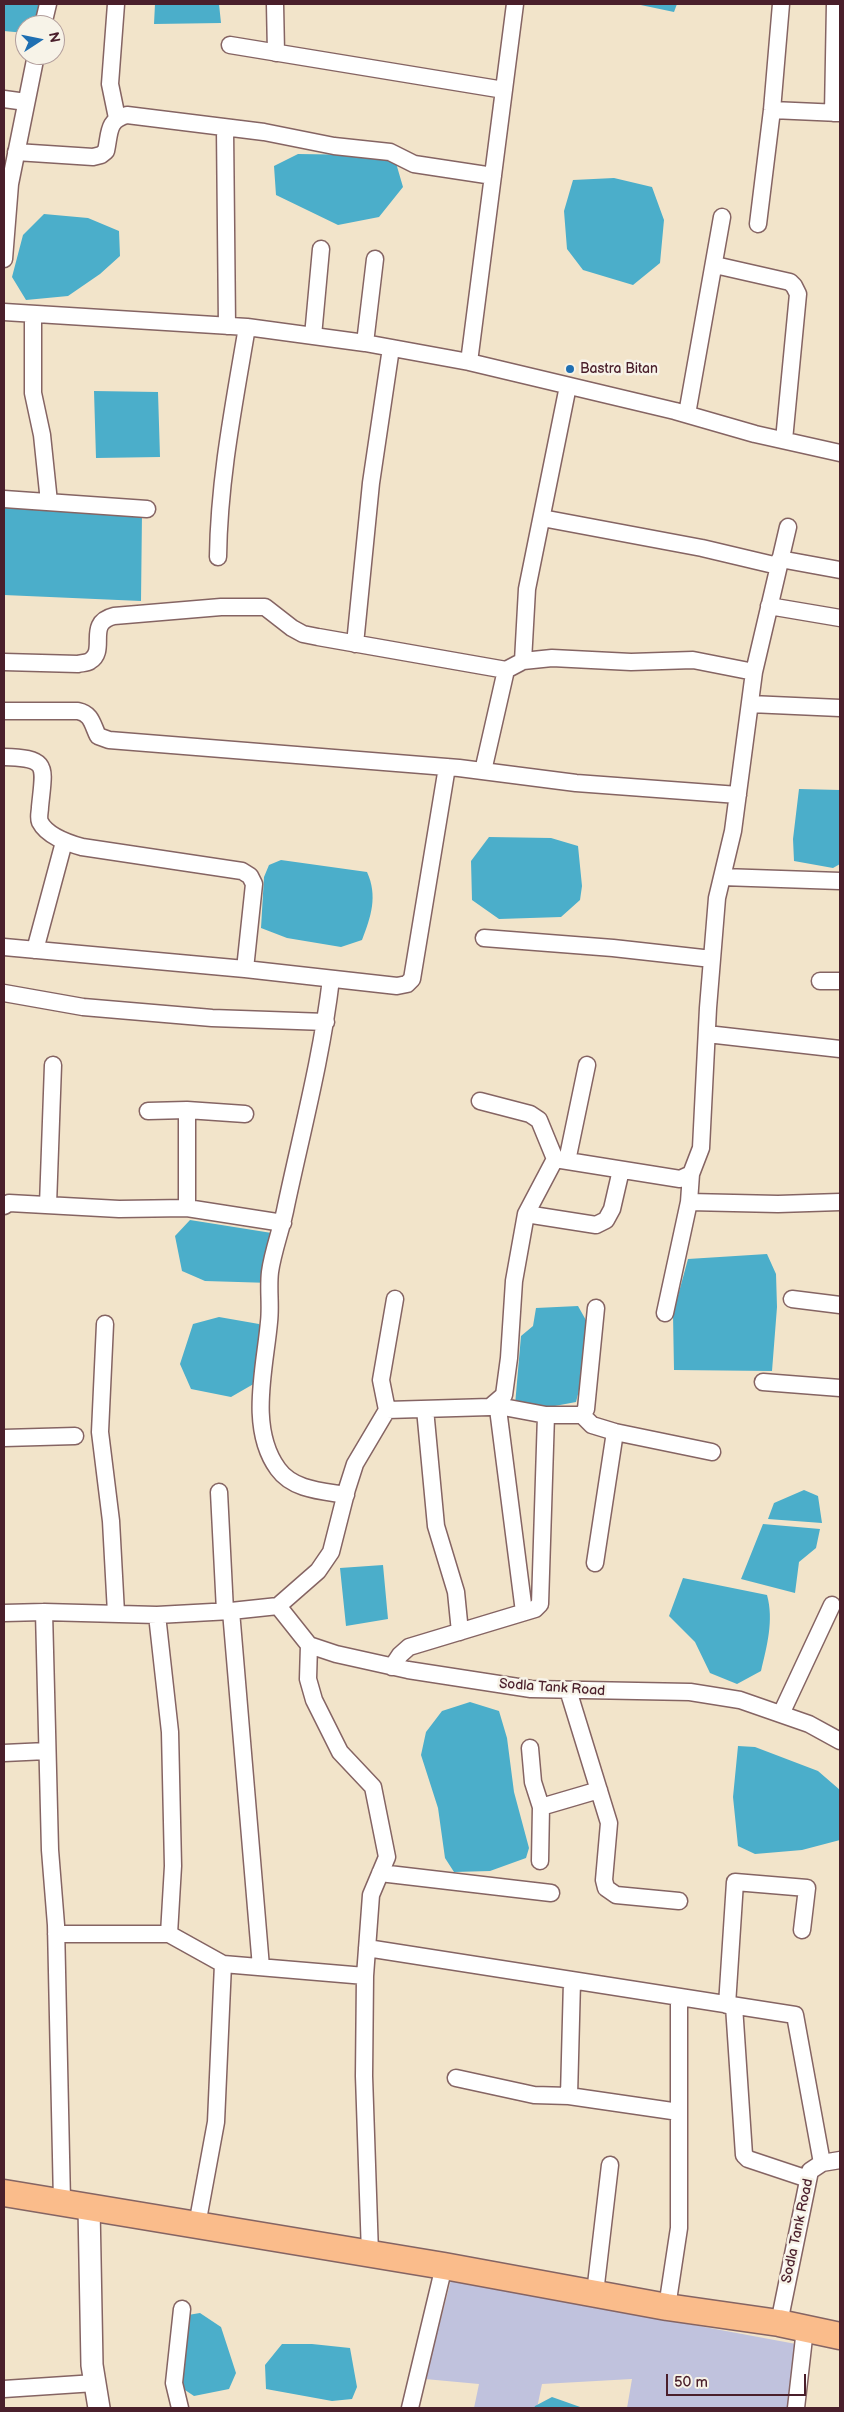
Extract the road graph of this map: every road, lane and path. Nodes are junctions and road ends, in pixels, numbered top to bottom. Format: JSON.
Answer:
{"nodes":[{"id":1,"x":116,"y":4,"type":"edge"},
{"id":2,"x":275,"y":4,"type":"edge"},
{"id":3,"x":515,"y":4,"type":"edge"},
{"id":4,"x":781,"y":4,"type":"edge"},
{"id":5,"x":835,"y":4,"type":"edge"},
{"id":6,"x":230,"y":46,"type":"dead end"},
{"id":7,"x":276,"y":53,"type":"junction"},
{"id":8,"x":34,"y":65,"type":"edge"},
{"id":9,"x":504,"y":90,"type":"junction"},
{"id":10,"x":4,"y":99,"type":"edge"},
{"id":11,"x":26,"y":102,"type":"junction"},
{"id":12,"x":772,"y":110,"type":"junction"},
{"id":13,"x":837,"y":113,"type":"edge"},
{"id":14,"x":117,"y":118,"type":"junction"},
{"id":15,"x":226,"y":129,"type":"junction"},
{"id":16,"x":16,"y":152,"type":"junction"},
{"id":17,"x":493,"y":176,"type":"junction"},
{"id":18,"x":722,"y":218,"type":"dead end"},
{"id":19,"x":758,"y":224,"type":"dead end"},
{"id":20,"x":320,"y":249,"type":"dead end"},
{"id":21,"x":4,"y":259,"type":"edge"},
{"id":22,"x":374,"y":259,"type":"dead end"},
{"id":23,"x":715,"y":265,"type":"junction"},
{"id":24,"x":4,"y":312,"type":"edge"},
{"id":25,"x":33,"y":314,"type":"junction"},
{"id":26,"x":227,"y":326,"type":"junction"},
{"id":27,"x":247,"y":327,"type":"junction"},
{"id":28,"x":313,"y":336,"type":"junction"},
{"id":29,"x":365,"y":343,"type":"junction"},
{"id":30,"x":391,"y":348,"type":"junction"},
{"id":31,"x":468,"y":362,"type":"junction"},
{"id":32,"x":568,"y":386,"type":"junction"},
{"id":33,"x":687,"y":414,"type":"junction"},
{"id":34,"x":784,"y":440,"type":"junction"},
{"id":35,"x":840,"y":452,"type":"edge"},
{"id":36,"x":4,"y":499,"type":"edge"},
{"id":37,"x":49,"y":502,"type":"junction"},
{"id":38,"x":147,"y":509,"type":"dead end"},
{"id":39,"x":542,"y":518,"type":"junction"},
{"id":40,"x":788,"y":526,"type":"dead end"},
{"id":41,"x":218,"y":557,"type":"dead end"},
{"id":42,"x":779,"y":562,"type":"junction"},
{"id":43,"x":840,"y":570,"type":"edge"},
{"id":44,"x":769,"y":606,"type":"junction"},
{"id":45,"x":840,"y":618,"type":"edge"},
{"id":46,"x":355,"y":644,"type":"junction"},
{"id":47,"x":523,"y":661,"type":"junction"},
{"id":48,"x":4,"y":662,"type":"edge"},
{"id":49,"x":506,"y":670,"type":"junction"},
{"id":50,"x":754,"y":672,"type":"junction"},
{"id":51,"x":750,"y":704,"type":"junction"},
{"id":52,"x":840,"y":708,"type":"edge"},
{"id":53,"x":4,"y":711,"type":"edge"},
{"id":54,"x":4,"y":757,"type":"edge"},
{"id":55,"x":447,"y":767,"type":"junction"},
{"id":56,"x":483,"y":771,"type":"junction"},
{"id":57,"x":738,"y":795,"type":"junction"},
{"id":58,"x":64,"y":842,"type":"junction"},
{"id":59,"x":722,"y":877,"type":"junction"},
{"id":60,"x":840,"y":881,"type":"edge"},
{"id":61,"x":484,"y":938,"type":"dead end"},
{"id":62,"x":4,"y":947,"type":"edge"},
{"id":63,"x":35,"y":950,"type":"junction"},
{"id":64,"x":712,"y":959,"type":"junction"},
{"id":65,"x":245,"y":969,"type":"junction"},
{"id":66,"x":331,"y":980,"type":"junction"},
{"id":67,"x":820,"y":981,"type":"dead end"},
{"id":68,"x":840,"y":981,"type":"edge"},
{"id":69,"x":4,"y":994,"type":"edge"},
{"id":70,"x":326,"y":1022,"type":"junction"},
{"id":71,"x":707,"y":1034,"type":"junction"},
{"id":72,"x":840,"y":1049,"type":"edge"},
{"id":73,"x":53,"y":1065,"type":"dead end"},
{"id":74,"x":587,"y":1065,"type":"dead end"},
{"id":75,"x":480,"y":1101,"type":"dead end"},
{"id":76,"x":187,"y":1110,"type":"junction"},
{"id":77,"x":148,"y":1111,"type":"dead end"},
{"id":78,"x":245,"y":1114,"type":"dead end"},
{"id":79,"x":561,"y":1160,"type":"junction"},
{"id":80,"x":621,"y":1170,"type":"junction"},
{"id":81,"x":691,"y":1174,"type":"junction"},
{"id":82,"x":689,"y":1202,"type":"junction"},
{"id":83,"x":840,"y":1202,"type":"edge"},
{"id":84,"x":48,"y":1205,"type":"junction"},
{"id":85,"x":4,"y":1206,"type":"edge"},
{"id":86,"x":187,"y":1208,"type":"junction"},
{"id":87,"x":526,"y":1214,"type":"junction"},
{"id":88,"x":283,"y":1223,"type":"junction"},
{"id":89,"x":395,"y":1299,"type":"dead end"},
{"id":90,"x":792,"y":1299,"type":"dead end"},
{"id":91,"x":840,"y":1305,"type":"edge"},
{"id":92,"x":596,"y":1308,"type":"dead end"},
{"id":93,"x":665,"y":1313,"type":"dead end"},
{"id":94,"x":105,"y":1324,"type":"dead end"},
{"id":95,"x":763,"y":1382,"type":"dead end"},
{"id":96,"x":840,"y":1388,"type":"edge"},
{"id":97,"x":498,"y":1404,"type":"junction"},
{"id":98,"x":425,"y":1409,"type":"junction"},
{"id":99,"x":387,"y":1410,"type":"junction"},
{"id":100,"x":546,"y":1415,"type":"junction"},
{"id":101,"x":582,"y":1415,"type":"junction"},
{"id":102,"x":615,"y":1432,"type":"junction"},
{"id":103,"x":74,"y":1436,"type":"dead end"},
{"id":104,"x":4,"y":1438,"type":"edge"},
{"id":105,"x":712,"y":1452,"type":"dead end"},
{"id":106,"x":219,"y":1492,"type":"dead end"},
{"id":107,"x":346,"y":1495,"type":"junction"},
{"id":108,"x":595,"y":1563,"type":"dead end"},
{"id":109,"x":832,"y":1605,"type":"dead end"},
{"id":110,"x":278,"y":1606,"type":"junction"},
{"id":111,"x":228,"y":1611,"type":"junction"},
{"id":112,"x":44,"y":1612,"type":"junction"},
{"id":113,"x":524,"y":1612,"type":"junction"},
{"id":114,"x":4,"y":1614,"type":"edge"},
{"id":115,"x":116,"y":1614,"type":"junction"},
{"id":116,"x":157,"y":1614,"type":"junction"},
{"id":117,"x":460,"y":1632,"type":"junction"},
{"id":118,"x":309,"y":1645,"type":"junction"},
{"id":119,"x":392,"y":1666,"type":"junction"},
{"id":120,"x":568,"y":1690,"type":"junction"},
{"id":121,"x":781,"y":1714,"type":"junction"},
{"id":122,"x":840,"y":1741,"type":"edge"},
{"id":123,"x":530,"y":1748,"type":"dead end"},
{"id":124,"x":47,"y":1751,"type":"junction"},
{"id":125,"x":4,"y":1754,"type":"edge"},
{"id":126,"x":599,"y":1790,"type":"junction"},
{"id":127,"x":541,"y":1807,"type":"junction"},
{"id":128,"x":540,"y":1861,"type":"dead end"},
{"id":129,"x":380,"y":1873,"type":"junction"},
{"id":130,"x":551,"y":1893,"type":"dead end"},
{"id":131,"x":679,"y":1901,"type":"dead end"},
{"id":132,"x":802,"y":1930,"type":"dead end"},
{"id":133,"x":56,"y":1934,"type":"junction"},
{"id":134,"x":169,"y":1934,"type":"junction"},
{"id":135,"x":366,"y":1948,"type":"junction"},
{"id":136,"x":224,"y":1964,"type":"junction"},
{"id":137,"x":261,"y":1967,"type":"junction"},
{"id":138,"x":365,"y":1976,"type":"junction"},
{"id":139,"x":572,"y":1981,"type":"junction"},
{"id":140,"x":679,"y":1998,"type":"junction"},
{"id":141,"x":731,"y":2005,"type":"junction"},
{"id":142,"x":456,"y":2078,"type":"dead end"},
{"id":143,"x":569,"y":2096,"type":"junction"},
{"id":144,"x":679,"y":2112,"type":"junction"},
{"id":145,"x":840,"y":2160,"type":"edge"},
{"id":146,"x":822,"y":2162,"type":"junction"},
{"id":147,"x":610,"y":2165,"type":"dead end"},
{"id":148,"x":808,"y":2179,"type":"junction"},
{"id":149,"x":4,"y":2192,"type":"edge"},
{"id":150,"x":62,"y":2202,"type":"junction"},
{"id":151,"x":89,"y":2207,"type":"junction"},
{"id":152,"x":197,"y":2225,"type":"junction"},
{"id":153,"x":370,"y":2254,"type":"junction"},
{"id":154,"x":444,"y":2266,"type":"junction"},
{"id":155,"x":595,"y":2293,"type":"junction"},
{"id":156,"x":667,"y":2307,"type":"junction"},
{"id":157,"x":182,"y":2309,"type":"dead end"},
{"id":158,"x":778,"y":2323,"type":"junction"},
{"id":159,"x":805,"y":2330,"type":"junction"},
{"id":160,"x":840,"y":2336,"type":"edge"},
{"id":161,"x":95,"y":2383,"type":"junction"},
{"id":162,"x":4,"y":2389,"type":"edge"},
{"id":163,"x":99,"y":2408,"type":"edge"},
{"id":164,"x":180,"y":2408,"type":"edge"},
{"id":165,"x":410,"y":2408,"type":"edge"},
{"id":166,"x":796,"y":2408,"type":"edge"}],
"edges":[{"from":1,"to":14,"type":"street"},
{"from":2,"to":7,"type":"street"},
{"from":3,"to":9,"type":"street"},
{"from":4,"to":12,"type":"street"},
{"from":5,"to":13,"type":"street"},
{"from":6,"to":7,"type":"street"},
{"from":7,"to":9,"type":"street"},
{"from":8,"to":11,"type":"street"},
{"from":9,"to":17,"type":"street"},
{"from":10,"to":11,"type":"street"},
{"from":11,"to":16,"type":"street"},
{"from":12,"to":13,"type":"street"},
{"from":12,"to":19,"type":"street"},
{"from":14,"to":15,"type":"street"},
{"from":14,"to":16,"type":"street"},
{"from":15,"to":17,"type":"street"},
{"from":15,"to":26,"type":"street"},
{"from":16,"to":21,"type":"street"},
{"from":17,"to":31,"type":"street"},
{"from":18,"to":23,"type":"street"},
{"from":20,"to":28,"type":"street"},
{"from":22,"to":29,"type":"street"},
{"from":23,"to":33,"type":"street"},
{"from":23,"to":34,"type":"street"},
{"from":24,"to":25,"type":"street"},
{"from":25,"to":26,"type":"street"},
{"from":25,"to":37,"type":"street"},
{"from":26,"to":27,"type":"street"},
{"from":27,"to":28,"type":"street"},
{"from":27,"to":41,"type":"street"},
{"from":28,"to":29,"type":"street"},
{"from":29,"to":30,"type":"street"},
{"from":30,"to":31,"type":"street"},
{"from":30,"to":46,"type":"street"},
{"from":31,"to":32,"type":"street"},
{"from":32,"to":33,"type":"street"},
{"from":32,"to":39,"type":"street"},
{"from":33,"to":34,"type":"street"},
{"from":34,"to":35,"type":"street"},
{"from":36,"to":37,"type":"street"},
{"from":37,"to":38,"type":"street"},
{"from":39,"to":42,"type":"street"},
{"from":39,"to":47,"type":"street"},
{"from":40,"to":42,"type":"street"},
{"from":42,"to":43,"type":"street"},
{"from":42,"to":44,"type":"street"},
{"from":44,"to":45,"type":"street"},
{"from":44,"to":50,"type":"street"},
{"from":46,"to":48,"type":"street"},
{"from":46,"to":49,"type":"street"},
{"from":47,"to":49,"type":"street"},
{"from":47,"to":50,"type":"street"},
{"from":49,"to":56,"type":"street"},
{"from":50,"to":51,"type":"street"},
{"from":51,"to":52,"type":"street"},
{"from":51,"to":57,"type":"street"},
{"from":53,"to":55,"type":"street"},
{"from":54,"to":58,"type":"street"},
{"from":55,"to":56,"type":"street"},
{"from":55,"to":66,"type":"street"},
{"from":56,"to":57,"type":"street"},
{"from":57,"to":59,"type":"street"},
{"from":58,"to":63,"type":"street"},
{"from":58,"to":65,"type":"street"},
{"from":59,"to":60,"type":"street"},
{"from":59,"to":64,"type":"street"},
{"from":61,"to":64,"type":"street"},
{"from":62,"to":63,"type":"street"},
{"from":63,"to":65,"type":"street"},
{"from":64,"to":71,"type":"street"},
{"from":65,"to":66,"type":"street"},
{"from":66,"to":70,"type":"street"},
{"from":67,"to":68,"type":"street"},
{"from":69,"to":70,"type":"street"},
{"from":70,"to":88,"type":"street"},
{"from":71,"to":72,"type":"street"},
{"from":71,"to":81,"type":"street"},
{"from":73,"to":84,"type":"street"},
{"from":74,"to":79,"type":"street"},
{"from":75,"to":79,"type":"street"},
{"from":76,"to":77,"type":"street"},
{"from":76,"to":78,"type":"street"},
{"from":76,"to":86,"type":"street"},
{"from":79,"to":80,"type":"street"},
{"from":79,"to":87,"type":"street"},
{"from":80,"to":81,"type":"street"},
{"from":80,"to":87,"type":"street"},
{"from":81,"to":82,"type":"street"},
{"from":82,"to":83,"type":"street"},
{"from":82,"to":93,"type":"street"},
{"from":84,"to":85,"type":"street"},
{"from":84,"to":86,"type":"street"},
{"from":86,"to":88,"type":"street"},
{"from":87,"to":97,"type":"street"},
{"from":88,"to":107,"type":"street"},
{"from":89,"to":99,"type":"street"},
{"from":90,"to":91,"type":"street"},
{"from":92,"to":101,"type":"street"},
{"from":94,"to":115,"type":"street"},
{"from":95,"to":96,"type":"street"},
{"from":97,"to":98,"type":"street"},
{"from":97,"to":100,"type":"street"},
{"from":97,"to":113,"type":"street"},
{"from":98,"to":99,"type":"street"},
{"from":98,"to":117,"type":"street"},
{"from":99,"to":107,"type":"street"},
{"from":100,"to":101,"type":"street"},
{"from":100,"to":113,"type":"street"},
{"from":101,"to":102,"type":"street"},
{"from":102,"to":105,"type":"street"},
{"from":102,"to":108,"type":"street"},
{"from":103,"to":104,"type":"street"},
{"from":106,"to":111,"type":"street"},
{"from":107,"to":110,"type":"street"},
{"from":109,"to":121,"type":"street"},
{"from":110,"to":111,"type":"street"},
{"from":110,"to":118,"type":"street"},
{"from":111,"to":116,"type":"street"},
{"from":111,"to":137,"type":"street"},
{"from":112,"to":114,"type":"street"},
{"from":112,"to":115,"type":"street"},
{"from":112,"to":124,"type":"street"},
{"from":113,"to":117,"type":"street"},
{"from":115,"to":116,"type":"street"},
{"from":116,"to":134,"type":"street"},
{"from":117,"to":119,"type":"street"},
{"from":118,"to":119,"type":"street","name":"Sodla Tank Road"},
{"from":118,"to":129,"type":"street"},
{"from":119,"to":120,"type":"street","name":"Sodla Tank Road"},
{"from":120,"to":121,"type":"street","name":"Sodla Tank Road"},
{"from":120,"to":126,"type":"street"},
{"from":121,"to":122,"type":"street","name":"Sodla Tank Road"},
{"from":123,"to":127,"type":"street"},
{"from":124,"to":125,"type":"street"},
{"from":124,"to":133,"type":"street"},
{"from":126,"to":127,"type":"street"},
{"from":126,"to":131,"type":"street"},
{"from":127,"to":128,"type":"street"},
{"from":129,"to":130,"type":"street"},
{"from":129,"to":135,"type":"street"},
{"from":132,"to":141,"type":"street"},
{"from":133,"to":134,"type":"street"},
{"from":133,"to":150,"type":"street"},
{"from":134,"to":136,"type":"street"},
{"from":135,"to":138,"type":"street"},
{"from":135,"to":139,"type":"street"},
{"from":136,"to":137,"type":"street"},
{"from":136,"to":152,"type":"street"},
{"from":137,"to":138,"type":"street"},
{"from":138,"to":153,"type":"street"},
{"from":139,"to":140,"type":"street"},
{"from":139,"to":143,"type":"street"},
{"from":140,"to":141,"type":"street"},
{"from":140,"to":144,"type":"street"},
{"from":141,"to":146,"type":"street"},
{"from":141,"to":148,"type":"street"},
{"from":142,"to":143,"type":"street"},
{"from":143,"to":144,"type":"street"},
{"from":144,"to":156,"type":"street"},
{"from":145,"to":146,"type":"street","name":"Sodla Tank Road"},
{"from":146,"to":148,"type":"street","name":"Sodla Tank Road"},
{"from":147,"to":155,"type":"street"},
{"from":148,"to":158,"type":"street","name":"Sodla Tank Road"},
{"from":149,"to":150,"type":"main road"},
{"from":150,"to":151,"type":"main road"},
{"from":151,"to":152,"type":"main road"},
{"from":151,"to":161,"type":"street"},
{"from":152,"to":153,"type":"main road"},
{"from":153,"to":154,"type":"main road"},
{"from":154,"to":155,"type":"main road"},
{"from":154,"to":165,"type":"street"},
{"from":155,"to":156,"type":"main road"},
{"from":156,"to":158,"type":"main road"},
{"from":157,"to":164,"type":"street"},
{"from":158,"to":159,"type":"main road"},
{"from":159,"to":160,"type":"main road"},
{"from":159,"to":166,"type":"street"},
{"from":161,"to":162,"type":"street"},
{"from":161,"to":163,"type":"street"}]}
